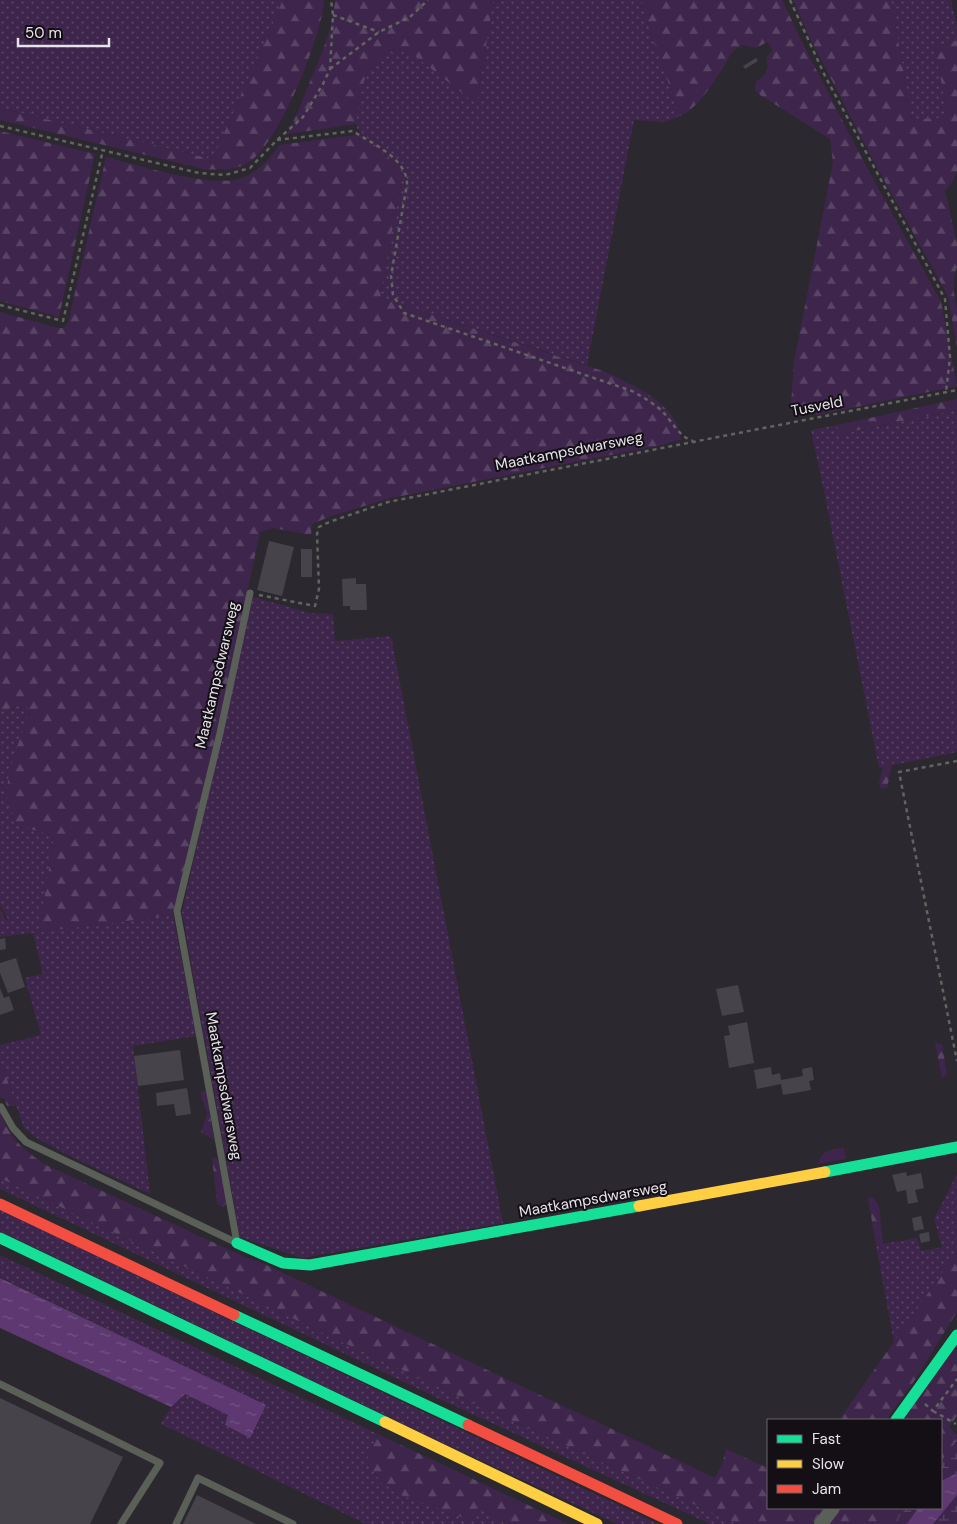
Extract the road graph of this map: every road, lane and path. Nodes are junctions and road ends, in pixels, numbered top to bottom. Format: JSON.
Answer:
{"nodes":[{"id":1,"x":331,"y":0,"type":"edge"},
{"id":2,"x":428,"y":0,"type":"edge"},
{"id":3,"x":790,"y":0,"type":"edge"},
{"id":4,"x":333,"y":15,"type":"junction"},
{"id":5,"x":379,"y":32,"type":"junction"},
{"id":6,"x":330,"y":69,"type":"junction"},
{"id":7,"x":0,"y":126,"type":"edge"},
{"id":8,"x":277,"y":140,"type":"junction"},
{"id":9,"x":103,"y":150,"type":"junction"},
{"id":10,"x":0,"y":305,"type":"edge"},
{"id":11,"x":957,"y":390,"type":"edge"},
{"id":12,"x":946,"y":392,"type":"junction"},
{"id":13,"x":694,"y":441,"type":"junction"},
{"id":14,"x":682,"y":444,"type":"joint"},
{"id":15,"x":250,"y":593,"type":"joint"},
{"id":16,"x":957,"y":761,"type":"edge"},
{"id":17,"x":957,"y":1061,"type":"edge"},
{"id":18,"x":1,"y":1107,"type":"dead end"},
{"id":19,"x":957,"y":1147,"type":"edge"},
{"id":20,"x":0,"y":1204,"type":"edge"},
{"id":21,"x":0,"y":1238,"type":"edge"},
{"id":22,"x":237,"y":1243,"type":"junction"},
{"id":23,"x":957,"y":1335,"type":"edge"},
{"id":24,"x":957,"y":1379,"type":"edge"},
{"id":25,"x":0,"y":1384,"type":"edge"},
{"id":26,"x":914,"y":1395,"type":"junction"},
{"id":27,"x":933,"y":1411,"type":"junction"},
{"id":28,"x":897,"y":1419,"type":"edge"},
{"id":29,"x":956,"y":1424,"type":"edge"},
{"id":30,"x":832,"y":1509,"type":"edge"},
{"id":31,"x":121,"y":1524,"type":"edge"},
{"id":32,"x":176,"y":1524,"type":"edge"},
{"id":33,"x":293,"y":1524,"type":"edge"},
{"id":34,"x":597,"y":1524,"type":"edge"},
{"id":35,"x":677,"y":1524,"type":"edge"},
{"id":36,"x":821,"y":1524,"type":"edge"}],
"edges":[{"from":1,"to":4,"type":"path"},
{"from":2,"to":5,"type":"path"},
{"from":3,"to":12,"type":"path"},
{"from":4,"to":5,"type":"path"},
{"from":4,"to":6,"type":"path"},
{"from":5,"to":6,"type":"path"},
{"from":6,"to":8,"type":"path"},
{"from":7,"to":9,"type":"path"},
{"from":8,"to":9,"type":"path"},
{"from":8,"to":13,"type":"path"},
{"from":9,"to":10,"type":"path"},
{"from":11,"to":12,"type":"path","name":"Tusveld"},
{"from":12,"to":13,"type":"path","name":"Tusveld"},
{"from":13,"to":14,"type":"path","name":"Tusveld"},
{"from":14,"to":15,"type":"path","name":"Maatkampsdwarsweg"},
{"from":15,"to":22,"type":"lane","name":"Maatkampsdwarsweg"},
{"from":16,"to":17,"type":"path"},
{"from":18,"to":22,"type":"lane","name":"Maatkampsdwarsweg"},
{"from":19,"to":22,"type":"main road","name":"Maatkampsdwarsweg"},
{"from":20,"to":35,"type":"main road"},
{"from":21,"to":34,"type":"main road"},
{"from":23,"to":26,"type":"main road"},
{"from":24,"to":27,"type":"path"},
{"from":25,"to":31,"type":"lane"},
{"from":26,"to":27,"type":"path"},
{"from":26,"to":28,"type":"main road"},
{"from":27,"to":29,"type":"path"},
{"from":30,"to":36,"type":"street"},
{"from":32,"to":33,"type":"lane"}]}
